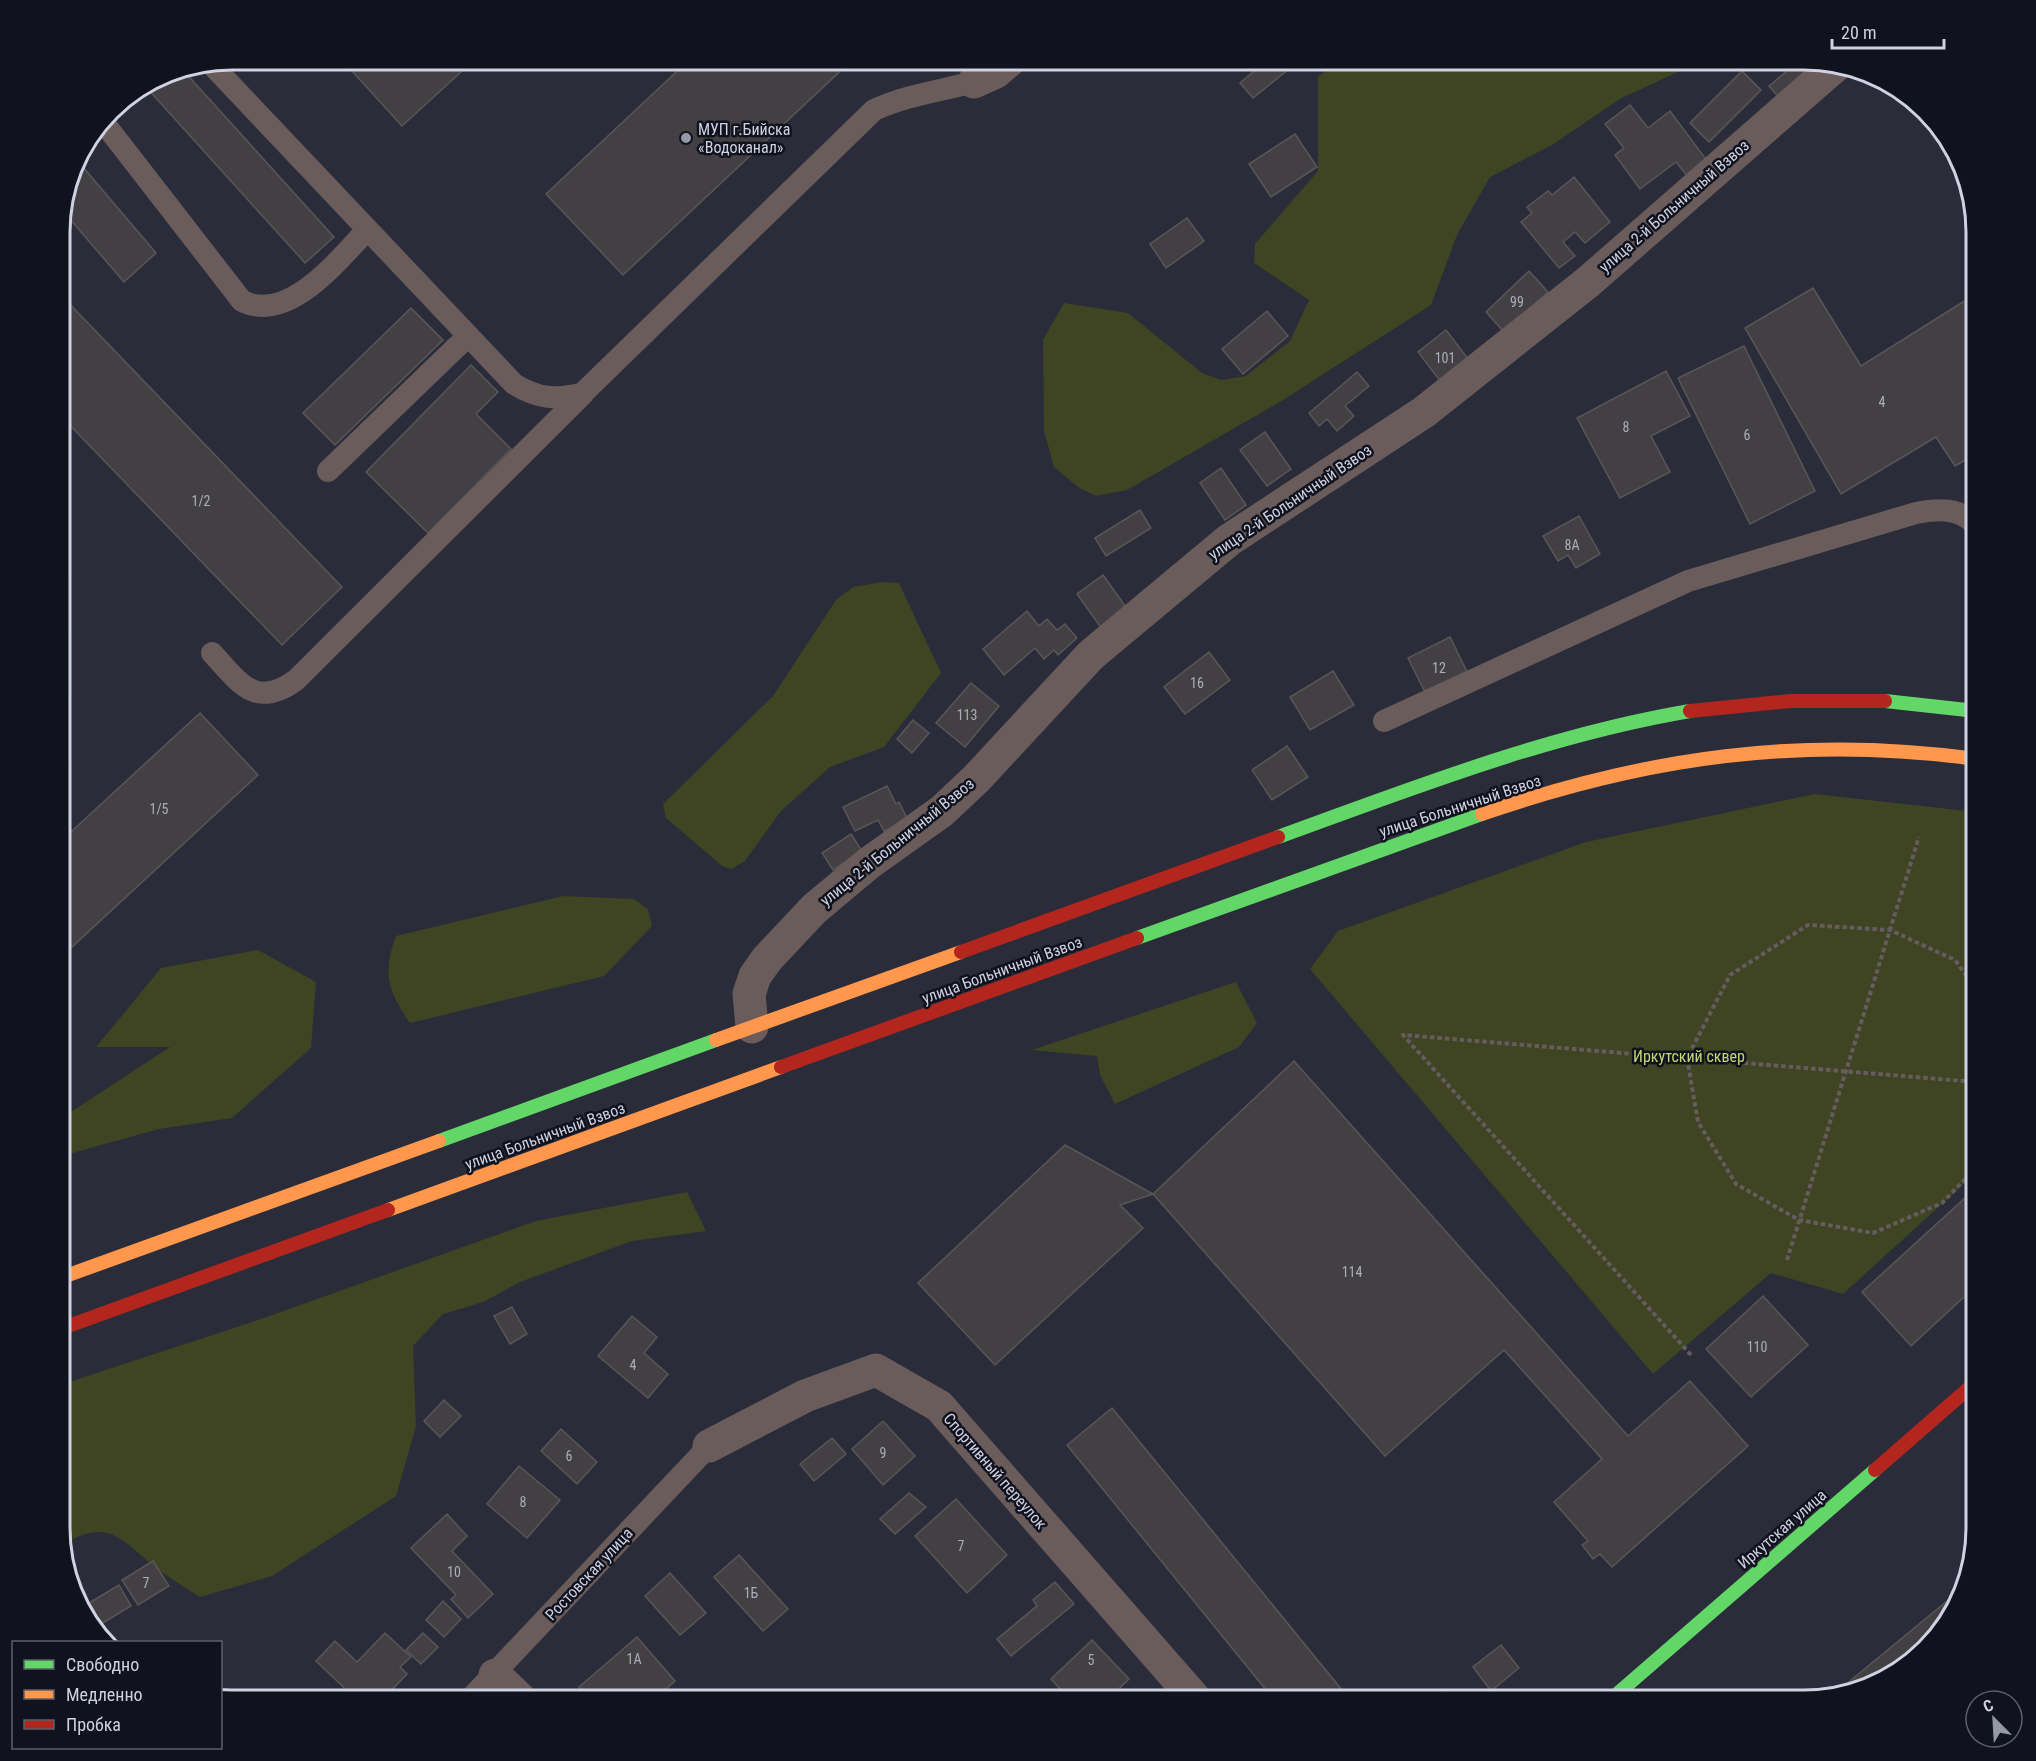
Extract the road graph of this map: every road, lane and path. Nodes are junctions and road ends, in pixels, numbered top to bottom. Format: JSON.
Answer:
{"nodes":[{"id":1,"x":998,"y":70,"type":"edge"},
{"id":2,"x":218,"y":71,"type":"edge"},
{"id":3,"x":1828,"y":73,"type":"edge"},
{"id":4,"x":974,"y":82,"type":"joint"},
{"id":5,"x":109,"y":129,"type":"edge"},
{"id":6,"x":367,"y":230,"type":"junction"},
{"id":7,"x":468,"y":336,"type":"junction"},
{"id":8,"x":584,"y":393,"type":"junction"},
{"id":9,"x":328,"y":471,"type":"dead end"},
{"id":10,"x":1966,"y":518,"type":"edge"},
{"id":11,"x":212,"y":653,"type":"dead end"},
{"id":12,"x":1966,"y":709,"type":"edge"},
{"id":13,"x":1384,"y":722,"type":"dead end"},
{"id":14,"x":1966,"y":757,"type":"edge"},
{"id":15,"x":1919,"y":837,"type":"dead end"},
{"id":16,"x":1890,"y":930,"type":"junction"},
{"id":17,"x":1966,"y":976,"type":"edge"},
{"id":18,"x":752,"y":1027,"type":"junction"},
{"id":19,"x":1687,"y":1058,"type":"junction"},
{"id":20,"x":1845,"y":1072,"type":"junction"},
{"id":21,"x":1966,"y":1081,"type":"edge"},
{"id":22,"x":1966,"y":1178,"type":"edge"},
{"id":23,"x":1799,"y":1220,"type":"junction"},
{"id":24,"x":1787,"y":1260,"type":"dead end"},
{"id":25,"x":71,"y":1274,"type":"edge"},
{"id":26,"x":71,"y":1325,"type":"edge"},
{"id":27,"x":1691,"y":1355,"type":"dead end"},
{"id":28,"x":1966,"y":1391,"type":"edge"},
{"id":29,"x":709,"y":1446,"type":"joint"},
{"id":30,"x":495,"y":1675,"type":"junction"},
{"id":31,"x":479,"y":1690,"type":"edge"},
{"id":32,"x":511,"y":1690,"type":"edge"},
{"id":33,"x":1187,"y":1690,"type":"edge"},
{"id":34,"x":1622,"y":1690,"type":"edge"}],
"edges":[{"from":1,"to":4,"type":"street"},
{"from":2,"to":6,"type":"lane"},
{"from":3,"to":18,"type":"street","name":"улица 2-й Больничный Взвоз"},
{"from":4,"to":8,"type":"lane"},
{"from":5,"to":6,"type":"lane"},
{"from":6,"to":7,"type":"lane"},
{"from":7,"to":8,"type":"lane"},
{"from":7,"to":9,"type":"lane"},
{"from":8,"to":11,"type":"lane"},
{"from":10,"to":13,"type":"lane"},
{"from":12,"to":18,"type":"main road","name":"улица Больничный Взвоз"},
{"from":14,"to":26,"type":"main road","name":"улица Больничный Взвоз"},
{"from":15,"to":16,"type":"path"},
{"from":16,"to":17,"type":"path"},
{"from":16,"to":19,"type":"path"},
{"from":16,"to":20,"type":"path"},
{"from":18,"to":25,"type":"main road","name":"улица Больничный Взвоз"},
{"from":19,"to":20,"type":"path"},
{"from":19,"to":23,"type":"path"},
{"from":19,"to":27,"type":"path"},
{"from":20,"to":21,"type":"path"},
{"from":20,"to":23,"type":"path"},
{"from":22,"to":23,"type":"path"},
{"from":23,"to":24,"type":"path"},
{"from":28,"to":34,"type":"main road","name":"Иркутская улица"},
{"from":29,"to":30,"type":"lane","name":"Ростовская улица"},
{"from":29,"to":33,"type":"street","name":"Спортивный переулок"},
{"from":30,"to":31,"type":"lane","name":"Ростовская улица"},
{"from":30,"to":32,"type":"street"}]}
